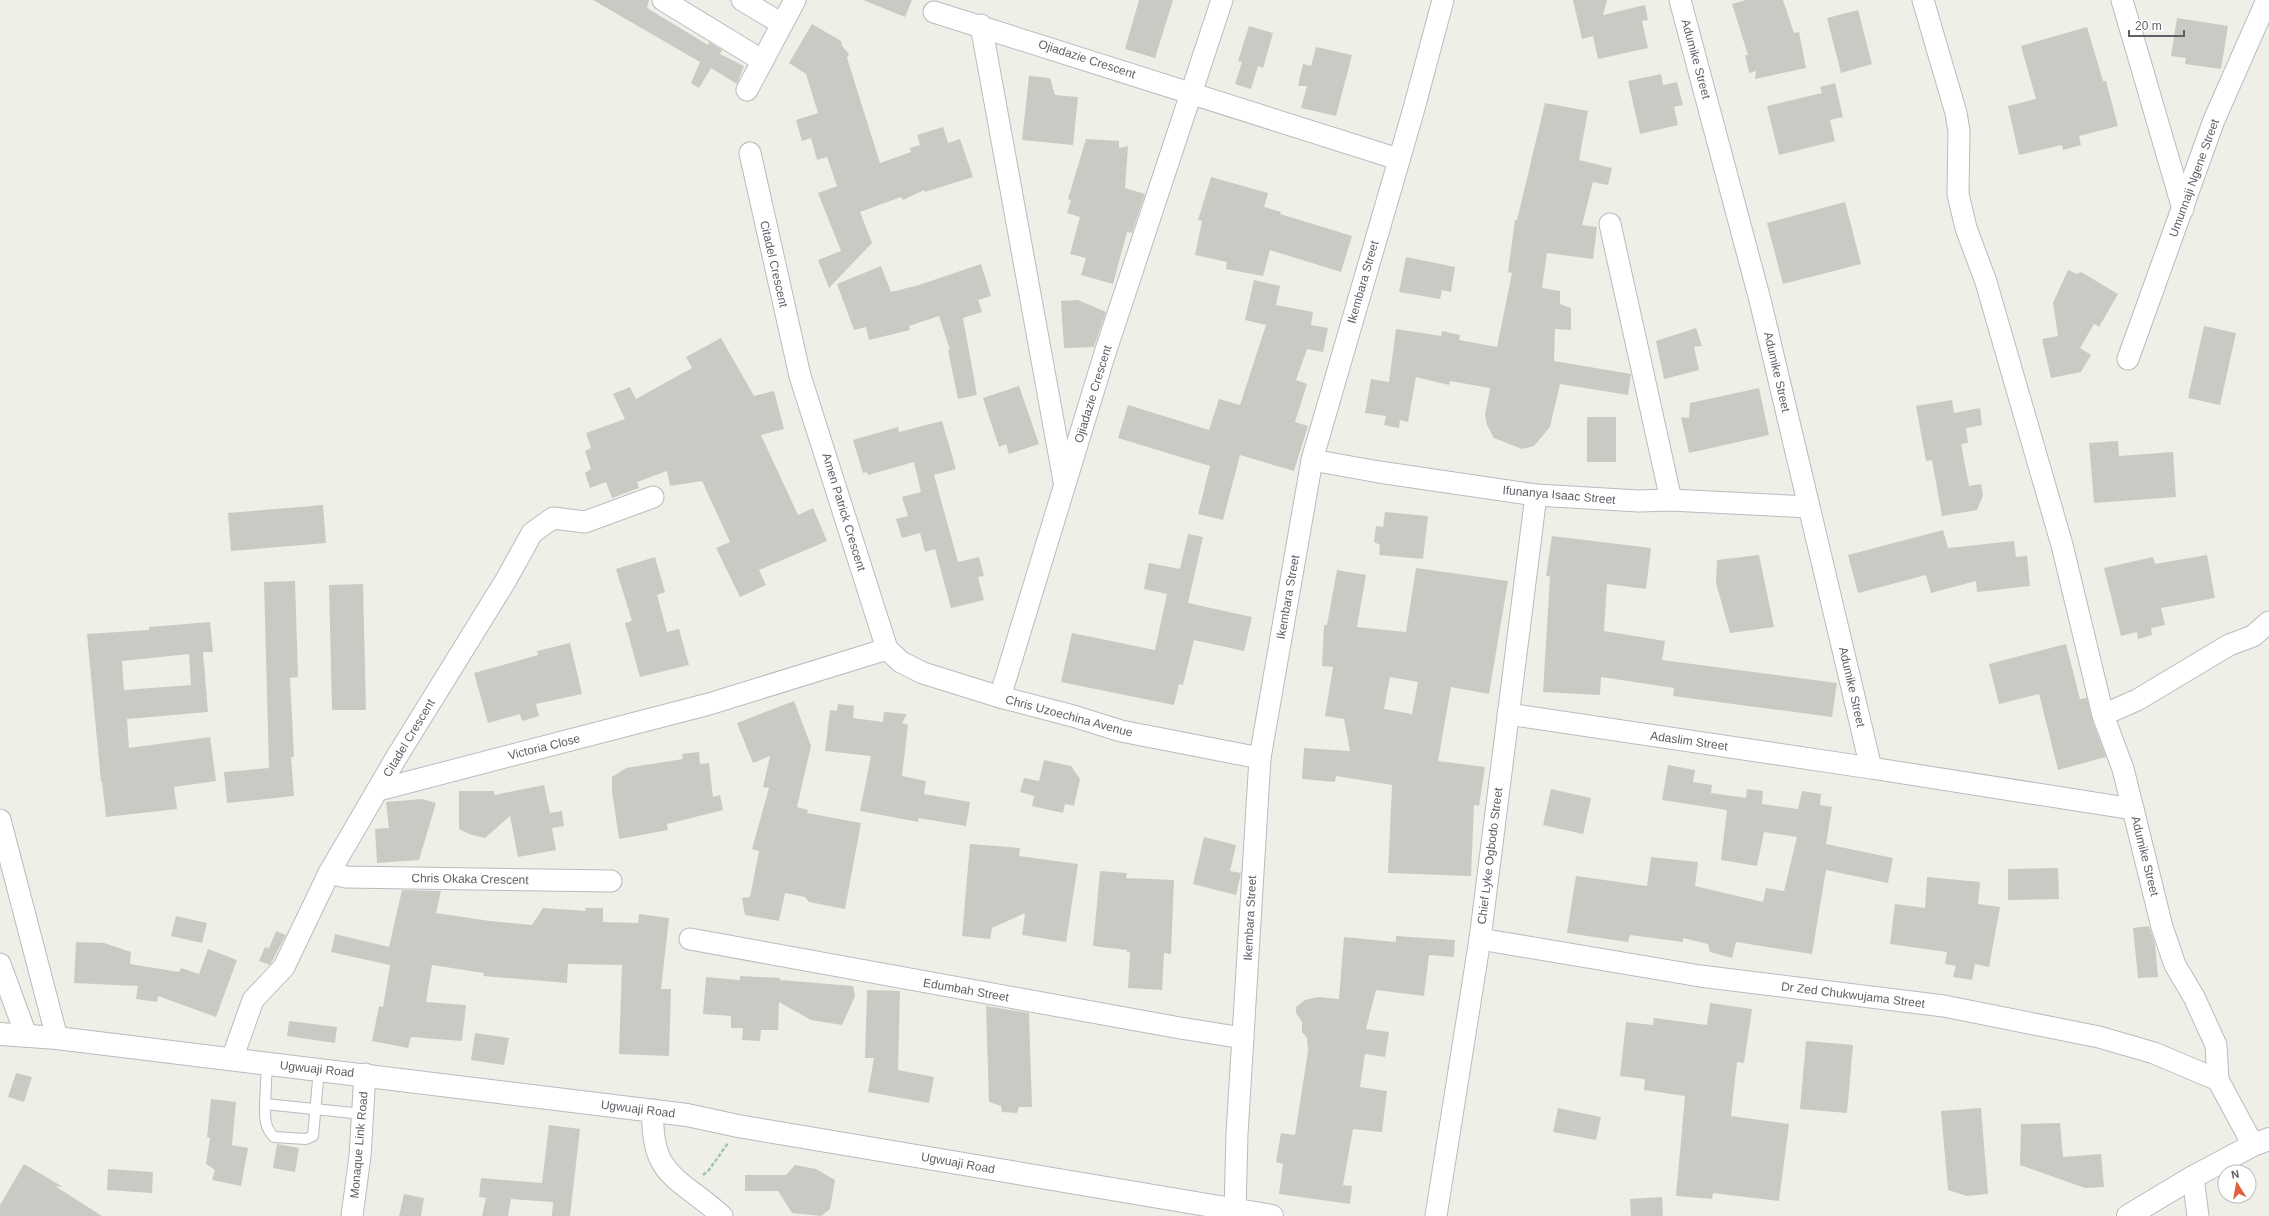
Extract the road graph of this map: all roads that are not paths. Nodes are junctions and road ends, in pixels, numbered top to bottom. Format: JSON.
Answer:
{"nodes":[{"id":1,"x":663,"y":0,"type":"edge"},
{"id":2,"x":742,"y":0,"type":"edge"},
{"id":3,"x":795,"y":0,"type":"edge"},
{"id":4,"x":1222,"y":0,"type":"edge"},
{"id":5,"x":1443,"y":0,"type":"edge"},
{"id":6,"x":1680,"y":0,"type":"edge"},
{"id":7,"x":1923,"y":0,"type":"edge"},
{"id":8,"x":2122,"y":0,"type":"edge"},
{"id":9,"x":2267,"y":0,"type":"edge"},
{"id":10,"x":934,"y":12,"type":"dead end"},
{"id":11,"x":782,"y":24,"type":"junction"},
{"id":12,"x":981,"y":25,"type":"junction"},
{"id":13,"x":763,"y":61,"type":"junction"},
{"id":14,"x":747,"y":90,"type":"dead end"},
{"id":15,"x":1192,"y":93,"type":"junction"},
{"id":16,"x":750,"y":153,"type":"dead end"},
{"id":17,"x":1398,"y":159,"type":"junction"},
{"id":18,"x":2183,"y":210,"type":"junction"},
{"id":19,"x":1610,"y":224,"type":"dead end"},
{"id":20,"x":2128,"y":359,"type":"dead end"},
{"id":21,"x":800,"y":376,"type":"joint"},
{"id":22,"x":1312,"y":460,"type":"junction"},
{"id":23,"x":1065,"y":485,"type":"junction"},
{"id":24,"x":1536,"y":495,"type":"junction"},
{"id":25,"x":653,"y":497,"type":"dead end"},
{"id":26,"x":1670,"y":500,"type":"junction"},
{"id":27,"x":1809,"y":507,"type":"junction"},
{"id":28,"x":2269,"y":622,"type":"edge"},
{"id":29,"x":888,"y":649,"type":"junction"},
{"id":30,"x":1000,"y":697,"type":"junction"},
{"id":31,"x":1508,"y":714,"type":"junction"},
{"id":32,"x":2103,"y":715,"type":"junction"},
{"id":33,"x":1260,"y":758,"type":"junction"},
{"id":34,"x":1871,"y":768,"type":"junction"},
{"id":35,"x":378,"y":790,"type":"junction"},
{"id":36,"x":2133,"y":809,"type":"junction"},
{"id":37,"x":0,"y":820,"type":"edge"},
{"id":38,"x":329,"y":874,"type":"junction"},
{"id":39,"x":611,"y":881,"type":"dead end"},
{"id":40,"x":690,"y":939,"type":"dead end"},
{"id":41,"x":1480,"y":939,"type":"junction"},
{"id":42,"x":0,"y":964,"type":"edge"},
{"id":43,"x":0,"y":1034,"type":"edge"},
{"id":44,"x":26,"y":1035,"type":"junction"},
{"id":45,"x":58,"y":1038,"type":"junction"},
{"id":46,"x":1243,"y":1038,"type":"junction"},
{"id":47,"x":232,"y":1059,"type":"junction"},
{"id":48,"x":267,"y":1063,"type":"junction"},
{"id":49,"x":319,"y":1069,"type":"junction"},
{"id":50,"x":366,"y":1074,"type":"junction"},
{"id":51,"x":2218,"y":1080,"type":"junction"},
{"id":52,"x":265,"y":1104,"type":"junction"},
{"id":53,"x":315,"y":1109,"type":"junction"},
{"id":54,"x":653,"y":1110,"type":"junction"},
{"id":55,"x":363,"y":1114,"type":"junction"},
{"id":56,"x":2261,"y":1142,"type":"edge"},
{"id":57,"x":2193,"y":1177,"type":"junction"},
{"id":58,"x":1236,"y":1210,"type":"junction"},
{"id":59,"x":352,"y":1216,"type":"edge"},
{"id":60,"x":722,"y":1216,"type":"edge"},
{"id":61,"x":1264,"y":1216,"type":"edge"},
{"id":62,"x":1436,"y":1216,"type":"edge"},
{"id":63,"x":2128,"y":1216,"type":"edge"},
{"id":64,"x":2198,"y":1216,"type":"edge"}],
"edges":[{"from":1,"to":13,"type":"street"},
{"from":2,"to":11,"type":"street"},
{"from":3,"to":11,"type":"street"},
{"from":4,"to":15,"type":"street","name":"Ojiadazie Crescent"},
{"from":5,"to":17,"type":"street","name":"Ikembara Street"},
{"from":6,"to":27,"type":"street","name":"Adumike Street"},
{"from":7,"to":32,"type":"street"},
{"from":8,"to":18,"type":"street"},
{"from":9,"to":18,"type":"street","name":"Umunnaji Ngene Street"},
{"from":10,"to":12,"type":"street","name":"Ojiadazie Crescent"},
{"from":11,"to":13,"type":"street"},
{"from":12,"to":15,"type":"street","name":"Ojiadazie Crescent"},
{"from":12,"to":23,"type":"street"},
{"from":13,"to":14,"type":"street"},
{"from":15,"to":17,"type":"street","name":"Ojiadazie Crescent"},
{"from":15,"to":23,"type":"street","name":"Ojiadazie Crescent"},
{"from":16,"to":21,"type":"street","name":"Citadel Crescent"},
{"from":17,"to":22,"type":"street","name":"Ikembara Street"},
{"from":18,"to":20,"type":"street","name":"Umunnaji Ngene Street"},
{"from":19,"to":26,"type":"street"},
{"from":21,"to":29,"type":"street","name":"Amen Patrick Crescent"},
{"from":22,"to":24,"type":"street","name":"Ifunanya Isaac Street"},
{"from":22,"to":33,"type":"street","name":"Ikembara Street"},
{"from":23,"to":30,"type":"street","name":"Ojiadazie Crescent"},
{"from":24,"to":26,"type":"street","name":"Ifunanya Isaac Street"},
{"from":24,"to":31,"type":"street","name":"Chief Lyke Ogbodo Street"},
{"from":25,"to":35,"type":"street","name":"Citadel Crescent"},
{"from":26,"to":27,"type":"street","name":"Ifunanya Isaac Street"},
{"from":27,"to":34,"type":"street","name":"Adumike Street"},
{"from":28,"to":32,"type":"street"},
{"from":29,"to":30,"type":"street","name":"Chris Uzoechina Avenue"},
{"from":29,"to":35,"type":"street","name":"Victoria Close"},
{"from":30,"to":33,"type":"street","name":"Chris Uzoechina Avenue"},
{"from":31,"to":34,"type":"street","name":"Adaslim Street"},
{"from":31,"to":41,"type":"street","name":"Chief Lyke Ogbodo Street"},
{"from":32,"to":36,"type":"street"},
{"from":33,"to":46,"type":"street","name":"Ikembara Street"},
{"from":34,"to":36,"type":"street","name":"Adumike Street"},
{"from":35,"to":38,"type":"street","name":"Citadel Crescent"},
{"from":36,"to":51,"type":"street","name":"Adumike Street"},
{"from":37,"to":45,"type":"street"},
{"from":38,"to":39,"type":"street","name":"Chris Okaka Crescent"},
{"from":38,"to":47,"type":"street","name":"Citadel Crescent"},
{"from":40,"to":46,"type":"street","name":"Edumbah Street"},
{"from":41,"to":51,"type":"street","name":"Dr Zed Chukwujama Street"},
{"from":41,"to":62,"type":"street","name":"Chief Lyke Ogbodo Street"},
{"from":42,"to":44,"type":"street"},
{"from":43,"to":44,"type":"main road","name":"Ugwuaji Road"},
{"from":44,"to":45,"type":"main road","name":"Ugwuaji Road"},
{"from":45,"to":47,"type":"main road","name":"Ugwuaji Road"},
{"from":46,"to":58,"type":"street","name":"Ikembara Street"},
{"from":47,"to":48,"type":"main road","name":"Ugwuaji Road"},
{"from":48,"to":49,"type":"main road","name":"Ugwuaji Road"},
{"from":48,"to":52,"type":"lane"},
{"from":49,"to":50,"type":"main road","name":"Ugwuaji Road"},
{"from":49,"to":53,"type":"lane"},
{"from":50,"to":54,"type":"main road","name":"Ugwuaji Road"},
{"from":50,"to":55,"type":"street","name":"Monaque Link Road"},
{"from":51,"to":56,"type":"street","name":"Adumike Street"},
{"from":52,"to":53,"type":"lane"},
{"from":52,"to":53,"type":"lane"},
{"from":53,"to":55,"type":"lane"},
{"from":54,"to":58,"type":"main road","name":"Ugwuaji Road"},
{"from":54,"to":60,"type":"street"},
{"from":55,"to":59,"type":"street","name":"Monaque Link Road"},
{"from":56,"to":57,"type":"main road"},
{"from":57,"to":63,"type":"main road"},
{"from":57,"to":64,"type":"street"},
{"from":58,"to":61,"type":"main road","name":"Ugwuaji Road"}]}
